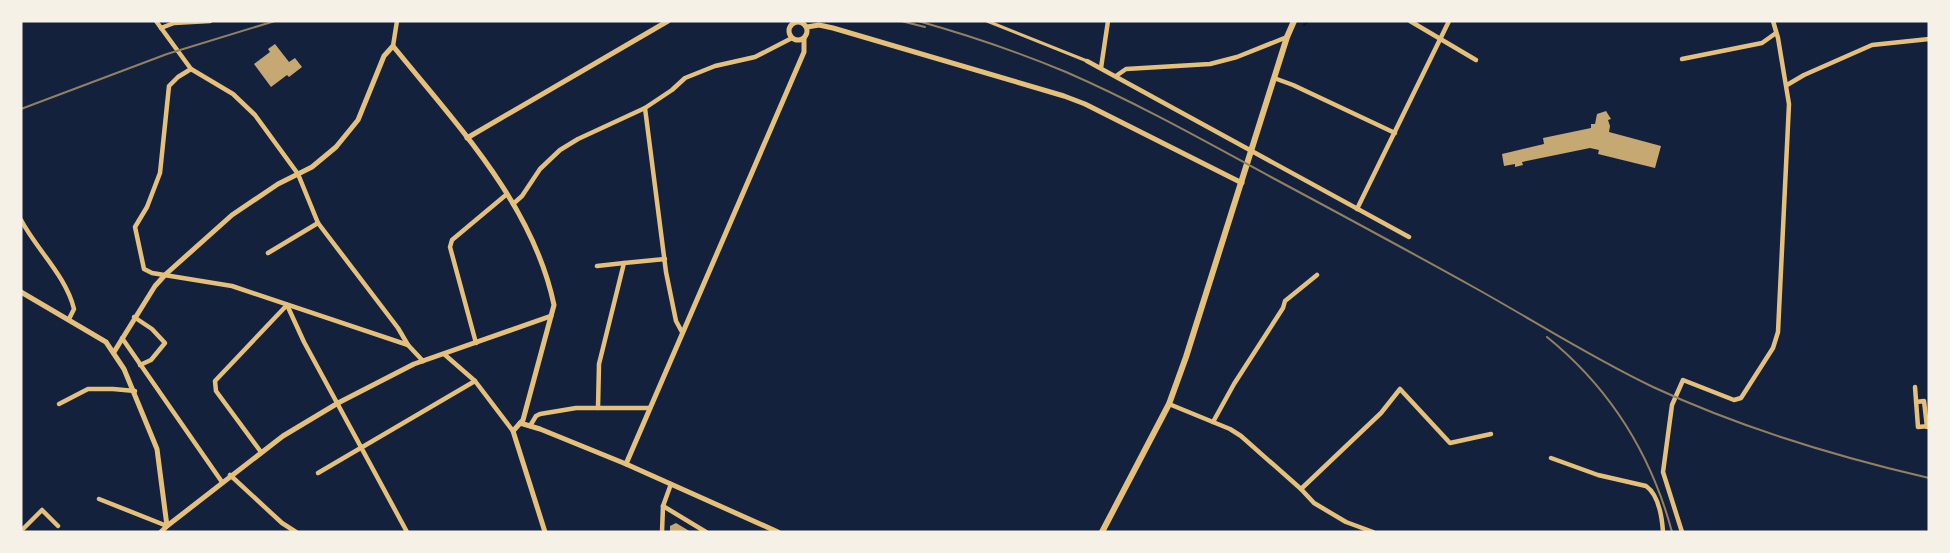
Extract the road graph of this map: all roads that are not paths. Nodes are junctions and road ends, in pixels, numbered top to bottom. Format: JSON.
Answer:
{"nodes":[{"id":1,"x":156,"y":21,"type":"edge"},
{"id":2,"x":210,"y":21,"type":"edge"},
{"id":3,"x":397,"y":21,"type":"edge"},
{"id":4,"x":668,"y":21,"type":"edge"},
{"id":5,"x":987,"y":21,"type":"edge"},
{"id":6,"x":1108,"y":21,"type":"edge"},
{"id":7,"x":1294,"y":21,"type":"edge"},
{"id":8,"x":1410,"y":21,"type":"edge"},
{"id":9,"x":1449,"y":21,"type":"edge"},
{"id":10,"x":1773,"y":21,"type":"edge"},
{"id":11,"x":793,"y":22,"type":"edge"},
{"id":12,"x":807,"y":27,"type":"junction"},
{"id":13,"x":161,"y":28,"type":"junction"},
{"id":14,"x":1776,"y":33,"type":"junction"},
{"id":15,"x":1287,"y":37,"type":"junction"},
{"id":16,"x":792,"y":38,"type":"junction"},
{"id":17,"x":804,"y":39,"type":"junction"},
{"id":18,"x":1929,"y":39,"type":"edge"},
{"id":19,"x":1440,"y":40,"type":"junction"},
{"id":20,"x":393,"y":46,"type":"junction"},
{"id":21,"x":1682,"y":58,"type":"dead end"},
{"id":22,"x":1476,"y":60,"type":"dead end"},
{"id":23,"x":1087,"y":61,"type":"joint"},
{"id":24,"x":1101,"y":68,"type":"junction"},
{"id":25,"x":191,"y":69,"type":"junction"},
{"id":26,"x":1116,"y":76,"type":"junction"},
{"id":27,"x":1274,"y":78,"type":"junction"},
{"id":28,"x":1787,"y":85,"type":"junction"},
{"id":29,"x":645,"y":108,"type":"junction"},
{"id":30,"x":1395,"y":133,"type":"junction"},
{"id":31,"x":467,"y":138,"type":"junction"},
{"id":32,"x":1252,"y":151,"type":"junction"},
{"id":33,"x":298,"y":174,"type":"junction"},
{"id":34,"x":1242,"y":183,"type":"junction"},
{"id":35,"x":507,"y":194,"type":"junction"},
{"id":36,"x":513,"y":204,"type":"junction"},
{"id":37,"x":1357,"y":209,"type":"junction"},
{"id":38,"x":21,"y":220,"type":"edge"},
{"id":39,"x":318,"y":223,"type":"junction"},
{"id":40,"x":1409,"y":237,"type":"dead end"},
{"id":41,"x":268,"y":253,"type":"dead end"},
{"id":42,"x":665,"y":259,"type":"junction"},
{"id":43,"x":624,"y":263,"type":"junction"},
{"id":44,"x":597,"y":266,"type":"dead end"},
{"id":45,"x":166,"y":274,"type":"junction"},
{"id":46,"x":1317,"y":275,"type":"dead end"},
{"id":47,"x":21,"y":292,"type":"edge"},
{"id":48,"x":287,"y":305,"type":"junction"},
{"id":49,"x":551,"y":316,"type":"junction"},
{"id":50,"x":134,"y":318,"type":"junction"},
{"id":51,"x":69,"y":319,"type":"junction"},
{"id":52,"x":682,"y":332,"type":"junction"},
{"id":53,"x":122,"y":338,"type":"junction"},
{"id":54,"x":476,"y":343,"type":"junction"},
{"id":55,"x":408,"y":345,"type":"junction"},
{"id":56,"x":114,"y":351,"type":"junction"},
{"id":57,"x":444,"y":354,"type":"junction"},
{"id":58,"x":423,"y":361,"type":"junction"},
{"id":59,"x":140,"y":365,"type":"junction"},
{"id":60,"x":475,"y":381,"type":"junction"},
{"id":61,"x":1915,"y":387,"type":"dead end"},
{"id":62,"x":135,"y":391,"type":"junction"},
{"id":63,"x":1916,"y":402,"type":"junction"},
{"id":64,"x":338,"y":403,"type":"junction"},
{"id":65,"x":59,"y":404,"type":"dead end"},
{"id":66,"x":1169,"y":404,"type":"junction"},
{"id":67,"x":598,"y":408,"type":"junction"},
{"id":68,"x":650,"y":408,"type":"junction"},
{"id":69,"x":521,"y":422,"type":"junction"},
{"id":70,"x":1213,"y":422,"type":"junction"},
{"id":71,"x":530,"y":426,"type":"junction"},
{"id":72,"x":1928,"y":426,"type":"edge"},
{"id":73,"x":513,"y":431,"type":"junction"},
{"id":74,"x":1491,"y":434,"type":"dead end"},
{"id":75,"x":361,"y":448,"type":"junction"},
{"id":76,"x":261,"y":452,"type":"junction"},
{"id":77,"x":1551,"y":458,"type":"dead end"},
{"id":78,"x":626,"y":464,"type":"junction"},
{"id":79,"x":318,"y":473,"type":"dead end"},
{"id":80,"x":230,"y":475,"type":"junction"},
{"id":81,"x":222,"y":482,"type":"junction"},
{"id":82,"x":671,"y":484,"type":"junction"},
{"id":83,"x":1301,"y":489,"type":"junction"},
{"id":84,"x":99,"y":499,"type":"dead end"},
{"id":85,"x":663,"y":506,"type":"junction"},
{"id":86,"x":58,"y":526,"type":"dead end"},
{"id":87,"x":167,"y":526,"type":"junction"},
{"id":88,"x":21,"y":531,"type":"edge"},
{"id":89,"x":161,"y":532,"type":"edge"},
{"id":90,"x":296,"y":532,"type":"edge"},
{"id":91,"x":407,"y":532,"type":"edge"},
{"id":92,"x":545,"y":532,"type":"edge"},
{"id":93,"x":662,"y":532,"type":"edge"},
{"id":94,"x":706,"y":532,"type":"edge"},
{"id":95,"x":778,"y":532,"type":"edge"},
{"id":96,"x":1102,"y":532,"type":"edge"},
{"id":97,"x":1373,"y":532,"type":"edge"},
{"id":98,"x":1663,"y":532,"type":"edge"},
{"id":99,"x":1682,"y":532,"type":"edge"}],
"edges":[{"from":1,"to":13,"type":"street"},
{"from":2,"to":13,"type":"street"},
{"from":3,"to":20,"type":"street"},
{"from":4,"to":31,"type":"street"},
{"from":5,"to":23,"type":"street"},
{"from":6,"to":24,"type":"street"},
{"from":7,"to":15,"type":"main road"},
{"from":8,"to":19,"type":"street"},
{"from":9,"to":19,"type":"street"},
{"from":10,"to":14,"type":"street"},
{"from":11,"to":12,"type":"street"},
{"from":11,"to":16,"type":"street"},
{"from":12,"to":17,"type":"street"},
{"from":12,"to":34,"type":"street"},
{"from":13,"to":25,"type":"street"},
{"from":14,"to":21,"type":"street"},
{"from":14,"to":28,"type":"street"},
{"from":15,"to":26,"type":"street"},
{"from":15,"to":27,"type":"main road"},
{"from":16,"to":17,"type":"street"},
{"from":16,"to":29,"type":"street"},
{"from":17,"to":52,"type":"street"},
{"from":18,"to":28,"type":"street"},
{"from":19,"to":22,"type":"street"},
{"from":19,"to":30,"type":"street"},
{"from":20,"to":31,"type":"street"},
{"from":20,"to":33,"type":"street"},
{"from":23,"to":24,"type":"street"},
{"from":24,"to":26,"type":"street"},
{"from":25,"to":33,"type":"street"},
{"from":25,"to":45,"type":"street"},
{"from":26,"to":32,"type":"street"},
{"from":27,"to":30,"type":"street"},
{"from":27,"to":32,"type":"main road"},
{"from":28,"to":99,"type":"street"},
{"from":29,"to":36,"type":"street"},
{"from":29,"to":42,"type":"street"},
{"from":30,"to":37,"type":"street"},
{"from":31,"to":35,"type":"street"},
{"from":32,"to":34,"type":"main road"},
{"from":32,"to":37,"type":"street"},
{"from":33,"to":39,"type":"street"},
{"from":33,"to":45,"type":"street"},
{"from":34,"to":66,"type":"main road"},
{"from":35,"to":36,"type":"street"},
{"from":35,"to":54,"type":"street"},
{"from":36,"to":49,"type":"street"},
{"from":37,"to":40,"type":"street"},
{"from":38,"to":51,"type":"street"},
{"from":39,"to":41,"type":"street"},
{"from":39,"to":55,"type":"street"},
{"from":42,"to":43,"type":"street"},
{"from":42,"to":52,"type":"street"},
{"from":43,"to":44,"type":"street"},
{"from":43,"to":67,"type":"street"},
{"from":45,"to":48,"type":"street"},
{"from":45,"to":50,"type":"street"},
{"from":46,"to":70,"type":"street"},
{"from":47,"to":51,"type":"street"},
{"from":48,"to":55,"type":"street"},
{"from":48,"to":64,"type":"street"},
{"from":48,"to":76,"type":"street"},
{"from":49,"to":54,"type":"street"},
{"from":49,"to":69,"type":"street"},
{"from":50,"to":53,"type":"street"},
{"from":50,"to":59,"type":"street"},
{"from":51,"to":56,"type":"street"},
{"from":52,"to":68,"type":"street"},
{"from":53,"to":56,"type":"street"},
{"from":53,"to":59,"type":"street"},
{"from":54,"to":57,"type":"street"},
{"from":55,"to":58,"type":"street"},
{"from":56,"to":62,"type":"street"},
{"from":57,"to":58,"type":"street"},
{"from":57,"to":60,"type":"street"},
{"from":58,"to":64,"type":"street"},
{"from":59,"to":81,"type":"street"},
{"from":60,"to":73,"type":"street"},
{"from":60,"to":75,"type":"street"},
{"from":61,"to":63,"type":"street"},
{"from":62,"to":65,"type":"street"},
{"from":62,"to":87,"type":"street"},
{"from":63,"to":72,"type":"street"},
{"from":63,"to":72,"type":"street"},
{"from":64,"to":75,"type":"street"},
{"from":64,"to":76,"type":"street"},
{"from":66,"to":70,"type":"street"},
{"from":66,"to":96,"type":"main road"},
{"from":67,"to":68,"type":"street"},
{"from":67,"to":71,"type":"street"},
{"from":68,"to":78,"type":"street"},
{"from":69,"to":71,"type":"street"},
{"from":69,"to":73,"type":"street"},
{"from":70,"to":83,"type":"street"},
{"from":71,"to":78,"type":"street"},
{"from":73,"to":92,"type":"street"},
{"from":74,"to":83,"type":"street"},
{"from":75,"to":79,"type":"street"},
{"from":75,"to":91,"type":"street"},
{"from":76,"to":80,"type":"street"},
{"from":77,"to":98,"type":"street"},
{"from":78,"to":82,"type":"street"},
{"from":80,"to":81,"type":"street"},
{"from":80,"to":90,"type":"street"},
{"from":81,"to":87,"type":"street"},
{"from":82,"to":85,"type":"street"},
{"from":82,"to":95,"type":"street"},
{"from":83,"to":97,"type":"street"},
{"from":84,"to":87,"type":"street"},
{"from":85,"to":93,"type":"street"},
{"from":85,"to":94,"type":"street"},
{"from":86,"to":88,"type":"street"},
{"from":87,"to":89,"type":"street"}]}
